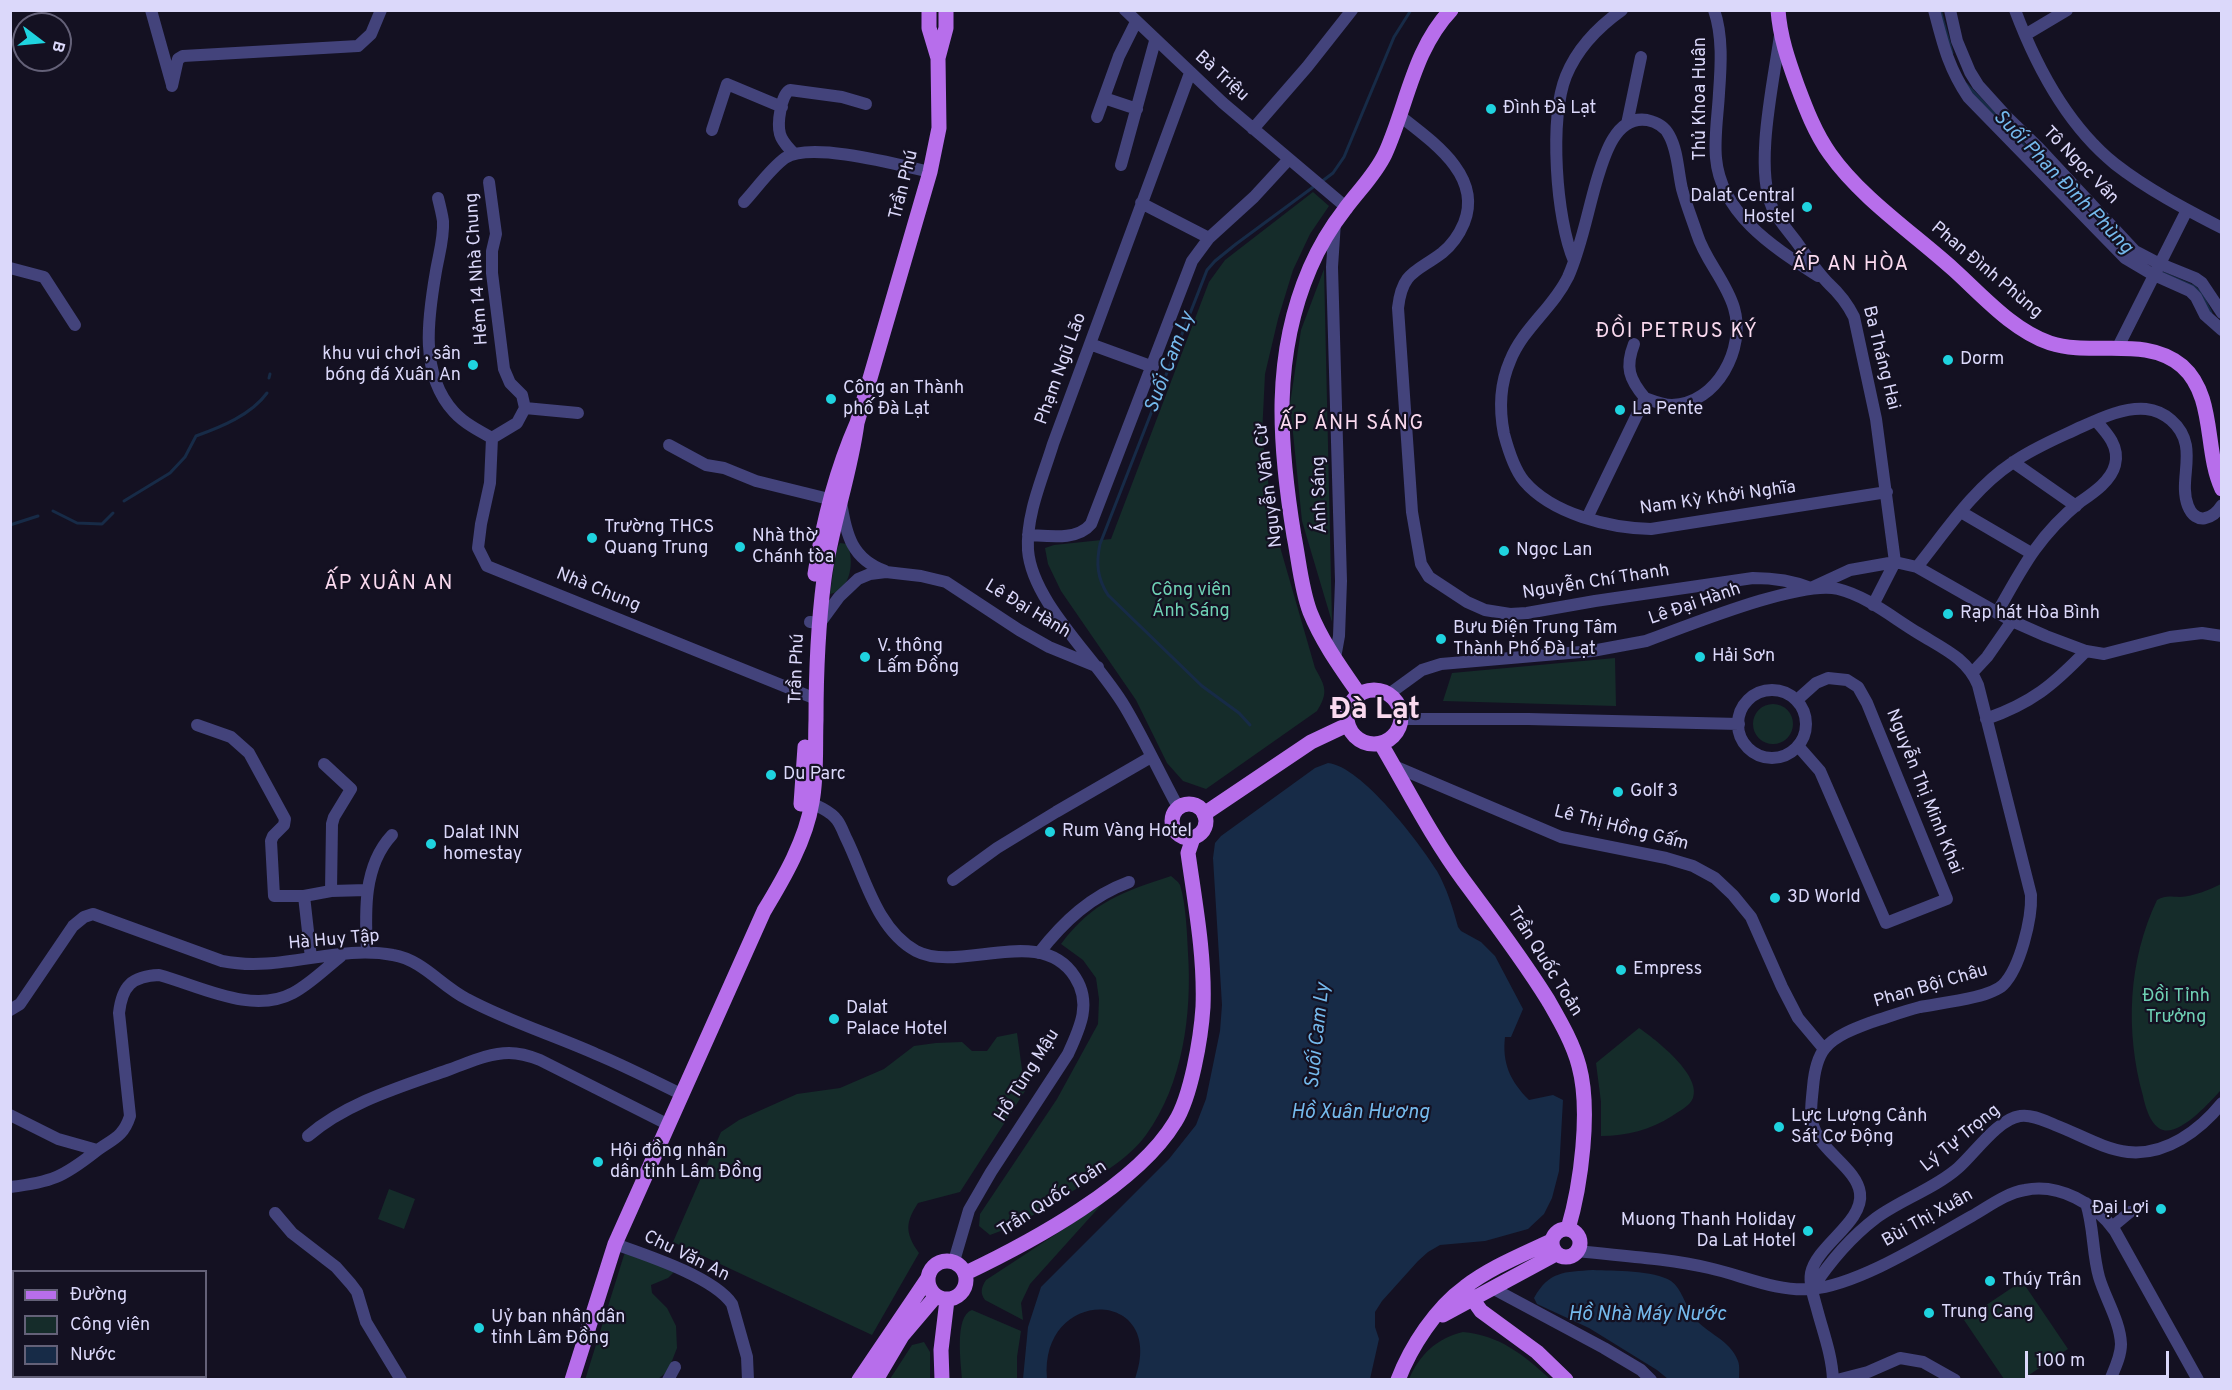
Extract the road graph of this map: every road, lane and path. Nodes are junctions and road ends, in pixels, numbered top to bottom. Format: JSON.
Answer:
{"nodes":[{"id":1,"x":151,"y":10,"type":"edge"},
{"id":2,"x":381,"y":10,"type":"edge"},
{"id":3,"x":929,"y":10,"type":"edge"},
{"id":4,"x":946,"y":10,"type":"edge"},
{"id":5,"x":1125,"y":10,"type":"edge"},
{"id":6,"x":1352,"y":10,"type":"edge"},
{"id":7,"x":1451,"y":10,"type":"edge"},
{"id":8,"x":1622,"y":10,"type":"edge"},
{"id":9,"x":1714,"y":10,"type":"edge"},
{"id":10,"x":1778,"y":10,"type":"edge"},
{"id":11,"x":1934,"y":10,"type":"edge"},
{"id":12,"x":1950,"y":10,"type":"edge"},
{"id":13,"x":2015,"y":10,"type":"edge"},
{"id":14,"x":2067,"y":10,"type":"edge"},
{"id":15,"x":1136,"y":22,"type":"junction"},
{"id":16,"x":1780,"y":32,"type":"junction"},
{"id":17,"x":2025,"y":35,"type":"junction"},
{"id":18,"x":1155,"y":41,"type":"junction"},
{"id":19,"x":1641,"y":57,"type":"dead end"},
{"id":20,"x":938,"y":58,"type":"junction"},
{"id":21,"x":1190,"y":73,"type":"junction"},
{"id":22,"x":1104,"y":99,"type":"junction"},
{"id":23,"x":866,"y":104,"type":"dead end"},
{"id":24,"x":782,"y":107,"type":"junction"},
{"id":25,"x":1137,"y":109,"type":"junction"},
{"id":26,"x":1400,"y":116,"type":"junction"},
{"id":27,"x":1097,"y":117,"type":"dead end"},
{"id":28,"x":1628,"y":124,"type":"junction"},
{"id":29,"x":1252,"y":129,"type":"junction"},
{"id":30,"x":712,"y":130,"type":"dead end"},
{"id":31,"x":794,"y":154,"type":"junction"},
{"id":32,"x":1294,"y":162,"type":"junction"},
{"id":33,"x":1121,"y":165,"type":"dead end"},
{"id":34,"x":930,"y":171,"type":"junction"},
{"id":35,"x":489,"y":182,"type":"dead end"},
{"id":36,"x":438,"y":198,"type":"dead end"},
{"id":37,"x":744,"y":202,"type":"dead end"},
{"id":38,"x":1141,"y":203,"type":"junction"},
{"id":39,"x":1346,"y":207,"type":"junction"},
{"id":40,"x":2187,"y":210,"type":"junction"},
{"id":41,"x":1335,"y":222,"type":"junction"},
{"id":42,"x":2222,"y":228,"type":"edge"},
{"id":43,"x":1209,"y":238,"type":"junction"},
{"id":44,"x":1574,"y":261,"type":"junction"},
{"id":45,"x":10,"y":268,"type":"edge"},
{"id":46,"x":2155,"y":269,"type":"junction"},
{"id":47,"x":1829,"y":284,"type":"junction"},
{"id":48,"x":2222,"y":313,"type":"edge"},
{"id":49,"x":75,"y":324,"type":"dead end"},
{"id":50,"x":2222,"y":330,"type":"edge"},
{"id":51,"x":1090,"y":344,"type":"junction"},
{"id":52,"x":1634,"y":344,"type":"dead end"},
{"id":53,"x":2116,"y":349,"type":"junction"},
{"id":54,"x":1153,"y":367,"type":"junction"},
{"id":55,"x":1645,"y":398,"type":"junction"},
{"id":56,"x":525,"y":408,"type":"junction"},
{"id":57,"x":578,"y":413,"type":"dead end"},
{"id":58,"x":2096,"y":421,"type":"junction"},
{"id":59,"x":492,"y":438,"type":"junction"},
{"id":60,"x":669,"y":445,"type":"dead end"},
{"id":61,"x":2013,"y":462,"type":"junction"},
{"id":62,"x":2222,"y":489,"type":"edge"},
{"id":63,"x":1887,"y":492,"type":"junction"},
{"id":64,"x":836,"y":501,"type":"junction"},
{"id":65,"x":2222,"y":505,"type":"edge"},
{"id":66,"x":2076,"y":506,"type":"junction"},
{"id":67,"x":1961,"y":512,"type":"junction"},
{"id":68,"x":1587,"y":518,"type":"junction"},
{"id":69,"x":1028,"y":535,"type":"junction"},
{"id":70,"x":2031,"y":553,"type":"junction"},
{"id":71,"x":1895,"y":562,"type":"junction"},
{"id":72,"x":1917,"y":567,"type":"junction"},
{"id":73,"x":886,"y":572,"type":"junction"},
{"id":74,"x":1811,"y":588,"type":"junction"},
{"id":75,"x":1873,"y":605,"type":"junction"},
{"id":76,"x":1996,"y":613,"type":"junction"},
{"id":77,"x":2012,"y":621,"type":"junction"},
{"id":78,"x":815,"y":623,"type":"junction"},
{"id":79,"x":2222,"y":636,"type":"edge"},
{"id":80,"x":2086,"y":651,"type":"junction"},
{"id":81,"x":1335,"y":658,"type":"junction"},
{"id":82,"x":1099,"y":668,"type":"junction"},
{"id":83,"x":1973,"y":672,"type":"junction"},
{"id":84,"x":1359,"y":694,"type":"junction"},
{"id":85,"x":1389,"y":694,"type":"junction"},
{"id":86,"x":811,"y":697,"type":"junction"},
{"id":87,"x":1797,"y":700,"type":"junction"},
{"id":88,"x":1986,"y":718,"type":"junction"},
{"id":89,"x":1401,"y":719,"type":"junction"},
{"id":90,"x":197,"y":724,"type":"dead end"},
{"id":91,"x":1739,"y":724,"type":"junction"},
{"id":92,"x":1347,"y":725,"type":"junction"},
{"id":93,"x":1381,"y":744,"type":"junction"},
{"id":94,"x":1798,"y":746,"type":"junction"},
{"id":95,"x":1151,"y":757,"type":"junction"},
{"id":96,"x":324,"y":764,"type":"dead end"},
{"id":97,"x":1394,"y":766,"type":"junction"},
{"id":98,"x":807,"y":803,"type":"junction"},
{"id":99,"x":1178,"y":807,"type":"junction"},
{"id":100,"x":1204,"y":814,"type":"junction"},
{"id":101,"x":392,"y":835,"type":"dead end"},
{"id":102,"x":1193,"y":838,"type":"junction"},
{"id":103,"x":953,"y":880,"type":"dead end"},
{"id":104,"x":1129,"y":882,"type":"dead end"},
{"id":105,"x":367,"y":890,"type":"junction"},
{"id":106,"x":331,"y":891,"type":"junction"},
{"id":107,"x":304,"y":896,"type":"junction"},
{"id":108,"x":367,"y":952,"type":"junction"},
{"id":109,"x":1039,"y":953,"type":"junction"},
{"id":110,"x":342,"y":955,"type":"junction"},
{"id":111,"x":311,"y":958,"type":"junction"},
{"id":112,"x":10,"y":1010,"type":"edge"},
{"id":113,"x":1824,"y":1049,"type":"junction"},
{"id":114,"x":682,"y":1095,"type":"junction"},
{"id":115,"x":2222,"y":1103,"type":"edge"},
{"id":116,"x":10,"y":1115,"type":"edge"},
{"id":117,"x":669,"y":1125,"type":"junction"},
{"id":118,"x":308,"y":1136,"type":"dead end"},
{"id":119,"x":97,"y":1150,"type":"junction"},
{"id":120,"x":10,"y":1187,"type":"edge"},
{"id":121,"x":2086,"y":1203,"type":"junction"},
{"id":122,"x":2130,"y":1212,"type":"dead end"},
{"id":123,"x":275,"y":1213,"type":"dead end"},
{"id":124,"x":2112,"y":1227,"type":"junction"},
{"id":125,"x":1568,"y":1229,"type":"junction"},
{"id":126,"x":615,"y":1244,"type":"junction"},
{"id":127,"x":1553,"y":1247,"type":"junction"},
{"id":128,"x":1577,"y":1251,"type":"junction"},
{"id":129,"x":954,"y":1262,"type":"junction"},
{"id":130,"x":966,"y":1273,"type":"junction"},
{"id":131,"x":928,"y":1278,"type":"junction"},
{"id":132,"x":1492,"y":1288,"type":"junction"},
{"id":133,"x":1812,"y":1289,"type":"junction"},
{"id":134,"x":1467,"y":1293,"type":"junction"},
{"id":135,"x":941,"y":1298,"type":"junction"},
{"id":136,"x":675,"y":1367,"type":"dead end"},
{"id":137,"x":401,"y":1380,"type":"edge"},
{"id":138,"x":573,"y":1380,"type":"edge"},
{"id":139,"x":668,"y":1380,"type":"edge"},
{"id":140,"x":748,"y":1380,"type":"edge"},
{"id":141,"x":860,"y":1380,"type":"edge"},
{"id":142,"x":876,"y":1380,"type":"edge"},
{"id":143,"x":942,"y":1380,"type":"edge"},
{"id":144,"x":1398,"y":1380,"type":"edge"},
{"id":145,"x":1566,"y":1380,"type":"edge"},
{"id":146,"x":1651,"y":1380,"type":"edge"},
{"id":147,"x":1835,"y":1380,"type":"edge"},
{"id":148,"x":1955,"y":1380,"type":"edge"},
{"id":149,"x":2110,"y":1380,"type":"edge"},
{"id":150,"x":2198,"y":1380,"type":"edge"}],
"edges":[{"from":1,"to":2,"type":"street"},
{"from":3,"to":20,"type":"main road","name":"Trần Phú"},
{"from":4,"to":20,"type":"main road","name":"Trần Phú"},
{"from":5,"to":15,"type":"street","name":"Bà Triệu"},
{"from":6,"to":29,"type":"street"},
{"from":7,"to":26,"type":"main road","name":"Nguyễn Văn Cừ"},
{"from":8,"to":44,"type":"street"},
{"from":9,"to":47,"type":"street","name":"Thủ Khoa Huân"},
{"from":10,"to":16,"type":"main road","name":"Ba Tháng Hai"},
{"from":11,"to":46,"type":"street","name":"Tô Ngọc Vân"},
{"from":12,"to":46,"type":"street","name":"Tô Ngọc Vân"},
{"from":13,"to":17,"type":"street"},
{"from":14,"to":17,"type":"street"},
{"from":15,"to":18,"type":"street","name":"Bà Triệu"},
{"from":15,"to":22,"type":"street"},
{"from":16,"to":47,"type":"street","name":"Ba Tháng Hai"},
{"from":16,"to":53,"type":"main road","name":"Phan Đình Phùng"},
{"from":17,"to":40,"type":"street"},
{"from":18,"to":21,"type":"street","name":"Bà Triệu"},
{"from":18,"to":25,"type":"street"},
{"from":19,"to":28,"type":"street"},
{"from":20,"to":34,"type":"main road","name":"Trần Phú"},
{"from":21,"to":29,"type":"street","name":"Bà Triệu"},
{"from":21,"to":38,"type":"street","name":"Phạm Ngũ Lão"},
{"from":22,"to":25,"type":"street"},
{"from":22,"to":27,"type":"street"},
{"from":23,"to":24,"type":"street"},
{"from":24,"to":30,"type":"street"},
{"from":24,"to":31,"type":"street"},
{"from":25,"to":33,"type":"street"},
{"from":26,"to":39,"type":"main road","name":"Nguyễn Văn Cừ"},
{"from":26,"to":74,"type":"street","name":"Nguyễn Chí Thanh"},
{"from":28,"to":44,"type":"street","name":"Nam Kỳ Khởi Nghĩa"},
{"from":28,"to":55,"type":"street"},
{"from":29,"to":32,"type":"street","name":"Bà Triệu"},
{"from":31,"to":34,"type":"street"},
{"from":31,"to":37,"type":"street"},
{"from":32,"to":39,"type":"street","name":"Bà Triệu"},
{"from":32,"to":43,"type":"street"},
{"from":34,"to":64,"type":"main road","name":"Trần Phú"},
{"from":35,"to":56,"type":"street","name":"Hẻm 14 Nhà Chung"},
{"from":36,"to":59,"type":"street"},
{"from":38,"to":43,"type":"street"},
{"from":38,"to":51,"type":"street","name":"Phạm Ngũ Lão"},
{"from":39,"to":41,"type":"main road","name":"Nguyễn Văn Cừ"},
{"from":40,"to":42,"type":"street"},
{"from":40,"to":46,"type":"street"},
{"from":41,"to":81,"type":"street","name":"Ánh Sáng"},
{"from":41,"to":81,"type":"main road","name":"Nguyễn Văn Cừ"},
{"from":43,"to":54,"type":"street"},
{"from":44,"to":68,"type":"street","name":"Nam Kỳ Khởi Nghĩa"},
{"from":45,"to":49,"type":"street"},
{"from":46,"to":48,"type":"street","name":"Tô Ngọc Vân"},
{"from":46,"to":50,"type":"street","name":"Tô Ngọc Vân"},
{"from":46,"to":53,"type":"street"},
{"from":47,"to":63,"type":"street","name":"Ba Tháng Hai"},
{"from":51,"to":54,"type":"street"},
{"from":51,"to":69,"type":"street","name":"Phạm Ngũ Lão"},
{"from":52,"to":55,"type":"street"},
{"from":53,"to":62,"type":"main road","name":"Phan Đình Phùng"},
{"from":54,"to":69,"type":"street"},
{"from":55,"to":68,"type":"street"},
{"from":56,"to":57,"type":"street"},
{"from":56,"to":59,"type":"street"},
{"from":58,"to":61,"type":"street"},
{"from":58,"to":65,"type":"street"},
{"from":58,"to":66,"type":"street"},
{"from":59,"to":86,"type":"street","name":"Nhà Chung"},
{"from":60,"to":64,"type":"street"},
{"from":61,"to":66,"type":"street"},
{"from":61,"to":67,"type":"street"},
{"from":63,"to":68,"type":"street","name":"Nam Kỳ Khởi Nghĩa"},
{"from":63,"to":71,"type":"street","name":"Ba Tháng Hai"},
{"from":64,"to":73,"type":"street","name":"Lê Đại Hành"},
{"from":64,"to":78,"type":"main road","name":"Trần Phú"},
{"from":66,"to":70,"type":"street"},
{"from":67,"to":70,"type":"street"},
{"from":67,"to":72,"type":"street"},
{"from":69,"to":82,"type":"street","name":"Phạm Ngũ Lão"},
{"from":70,"to":76,"type":"street"},
{"from":71,"to":72,"type":"street"},
{"from":71,"to":74,"type":"street"},
{"from":71,"to":75,"type":"street"},
{"from":72,"to":76,"type":"street"},
{"from":73,"to":78,"type":"street","name":"Lê Đại Hành"},
{"from":73,"to":82,"type":"street","name":"Lê Đại Hành"},
{"from":74,"to":75,"type":"street","name":"Lê Đại Hành"},
{"from":74,"to":85,"type":"street","name":"Lê Đại Hành"},
{"from":75,"to":83,"type":"street","name":"Lê Đại Hành"},
{"from":76,"to":77,"type":"street"},
{"from":77,"to":80,"type":"street"},
{"from":77,"to":83,"type":"street"},
{"from":78,"to":86,"type":"main road","name":"Trần Phú"},
{"from":79,"to":80,"type":"street"},
{"from":80,"to":88,"type":"street"},
{"from":81,"to":84,"type":"main road","name":"Nguyễn Văn Cừ"},
{"from":82,"to":95,"type":"street"},
{"from":83,"to":88,"type":"street","name":"Phan Bội Châu"},
{"from":84,"to":85,"type":"main road"},
{"from":84,"to":92,"type":"main road"},
{"from":85,"to":89,"type":"main road"},
{"from":86,"to":98,"type":"main road","name":"Trần Phú"},
{"from":87,"to":91,"type":"street"},
{"from":87,"to":94,"type":"street"},
{"from":87,"to":94,"type":"street","name":"Nguyễn Thị Minh Khai"},
{"from":88,"to":113,"type":"street","name":"Phan Bội Châu"},
{"from":89,"to":91,"type":"street"},
{"from":89,"to":93,"type":"main road"},
{"from":90,"to":107,"type":"street"},
{"from":91,"to":94,"type":"street"},
{"from":92,"to":93,"type":"main road"},
{"from":92,"to":100,"type":"main road"},
{"from":93,"to":97,"type":"main road","name":"Trần Quốc Toản"},
{"from":95,"to":99,"type":"street"},
{"from":95,"to":103,"type":"street"},
{"from":96,"to":106,"type":"street"},
{"from":97,"to":113,"type":"street","name":"Lê Thị Hồng Gấm"},
{"from":97,"to":125,"type":"main road","name":"Trần Quốc Toản"},
{"from":98,"to":109,"type":"street","name":"Hồ Tùng Mậu"},
{"from":98,"to":114,"type":"main road","name":"Trần Phú"},
{"from":99,"to":100,"type":"main road"},
{"from":99,"to":102,"type":"main road"},
{"from":100,"to":102,"type":"main road"},
{"from":101,"to":105,"type":"street"},
{"from":102,"to":130,"type":"main road","name":"Trần Quốc Toản"},
{"from":104,"to":109,"type":"street"},
{"from":105,"to":106,"type":"street"},
{"from":105,"to":108,"type":"street"},
{"from":106,"to":107,"type":"street"},
{"from":107,"to":111,"type":"street"},
{"from":108,"to":110,"type":"street","name":"Hà Huy Tập"},
{"from":108,"to":114,"type":"street","name":"Hà Huy Tập"},
{"from":109,"to":129,"type":"street","name":"Hồ Tùng Mậu"},
{"from":110,"to":111,"type":"street","name":"Hà Huy Tập"},
{"from":110,"to":119,"type":"street"},
{"from":111,"to":112,"type":"street","name":"Hà Huy Tập"},
{"from":113,"to":133,"type":"street"},
{"from":114,"to":117,"type":"main road","name":"Trần Phú"},
{"from":115,"to":133,"type":"street","name":"Lý Tự Trọng"},
{"from":116,"to":119,"type":"street"},
{"from":117,"to":118,"type":"street"},
{"from":117,"to":126,"type":"main road","name":"Trần Phú"},
{"from":119,"to":120,"type":"street"},
{"from":121,"to":124,"type":"street","name":"Bùi Thị Xuân"},
{"from":121,"to":133,"type":"street","name":"Bùi Thị Xuân"},
{"from":121,"to":149,"type":"street"},
{"from":122,"to":124,"type":"street"},
{"from":123,"to":137,"type":"street"},
{"from":124,"to":150,"type":"street","name":"Bùi Thị Xuân"},
{"from":125,"to":127,"type":"main road"},
{"from":125,"to":128,"type":"main road"},
{"from":126,"to":138,"type":"main road","name":"Trần Phú"},
{"from":126,"to":140,"type":"street","name":"Chu Văn An"},
{"from":127,"to":128,"type":"main road"},
{"from":127,"to":132,"type":"main road"},
{"from":127,"to":134,"type":"main road"},
{"from":128,"to":133,"type":"street","name":"Bùi Thị Xuân"},
{"from":129,"to":130,"type":"main road"},
{"from":129,"to":131,"type":"main road"},
{"from":130,"to":135,"type":"main road"},
{"from":131,"to":135,"type":"main road"},
{"from":131,"to":141,"type":"main road"},
{"from":132,"to":134,"type":"main road"},
{"from":132,"to":146,"type":"street"},
{"from":133,"to":147,"type":"street"},
{"from":134,"to":144,"type":"main road"},
{"from":134,"to":145,"type":"main road"},
{"from":135,"to":142,"type":"main road"},
{"from":135,"to":143,"type":"main road"},
{"from":136,"to":139,"type":"street"},
{"from":147,"to":148,"type":"street"}]}
